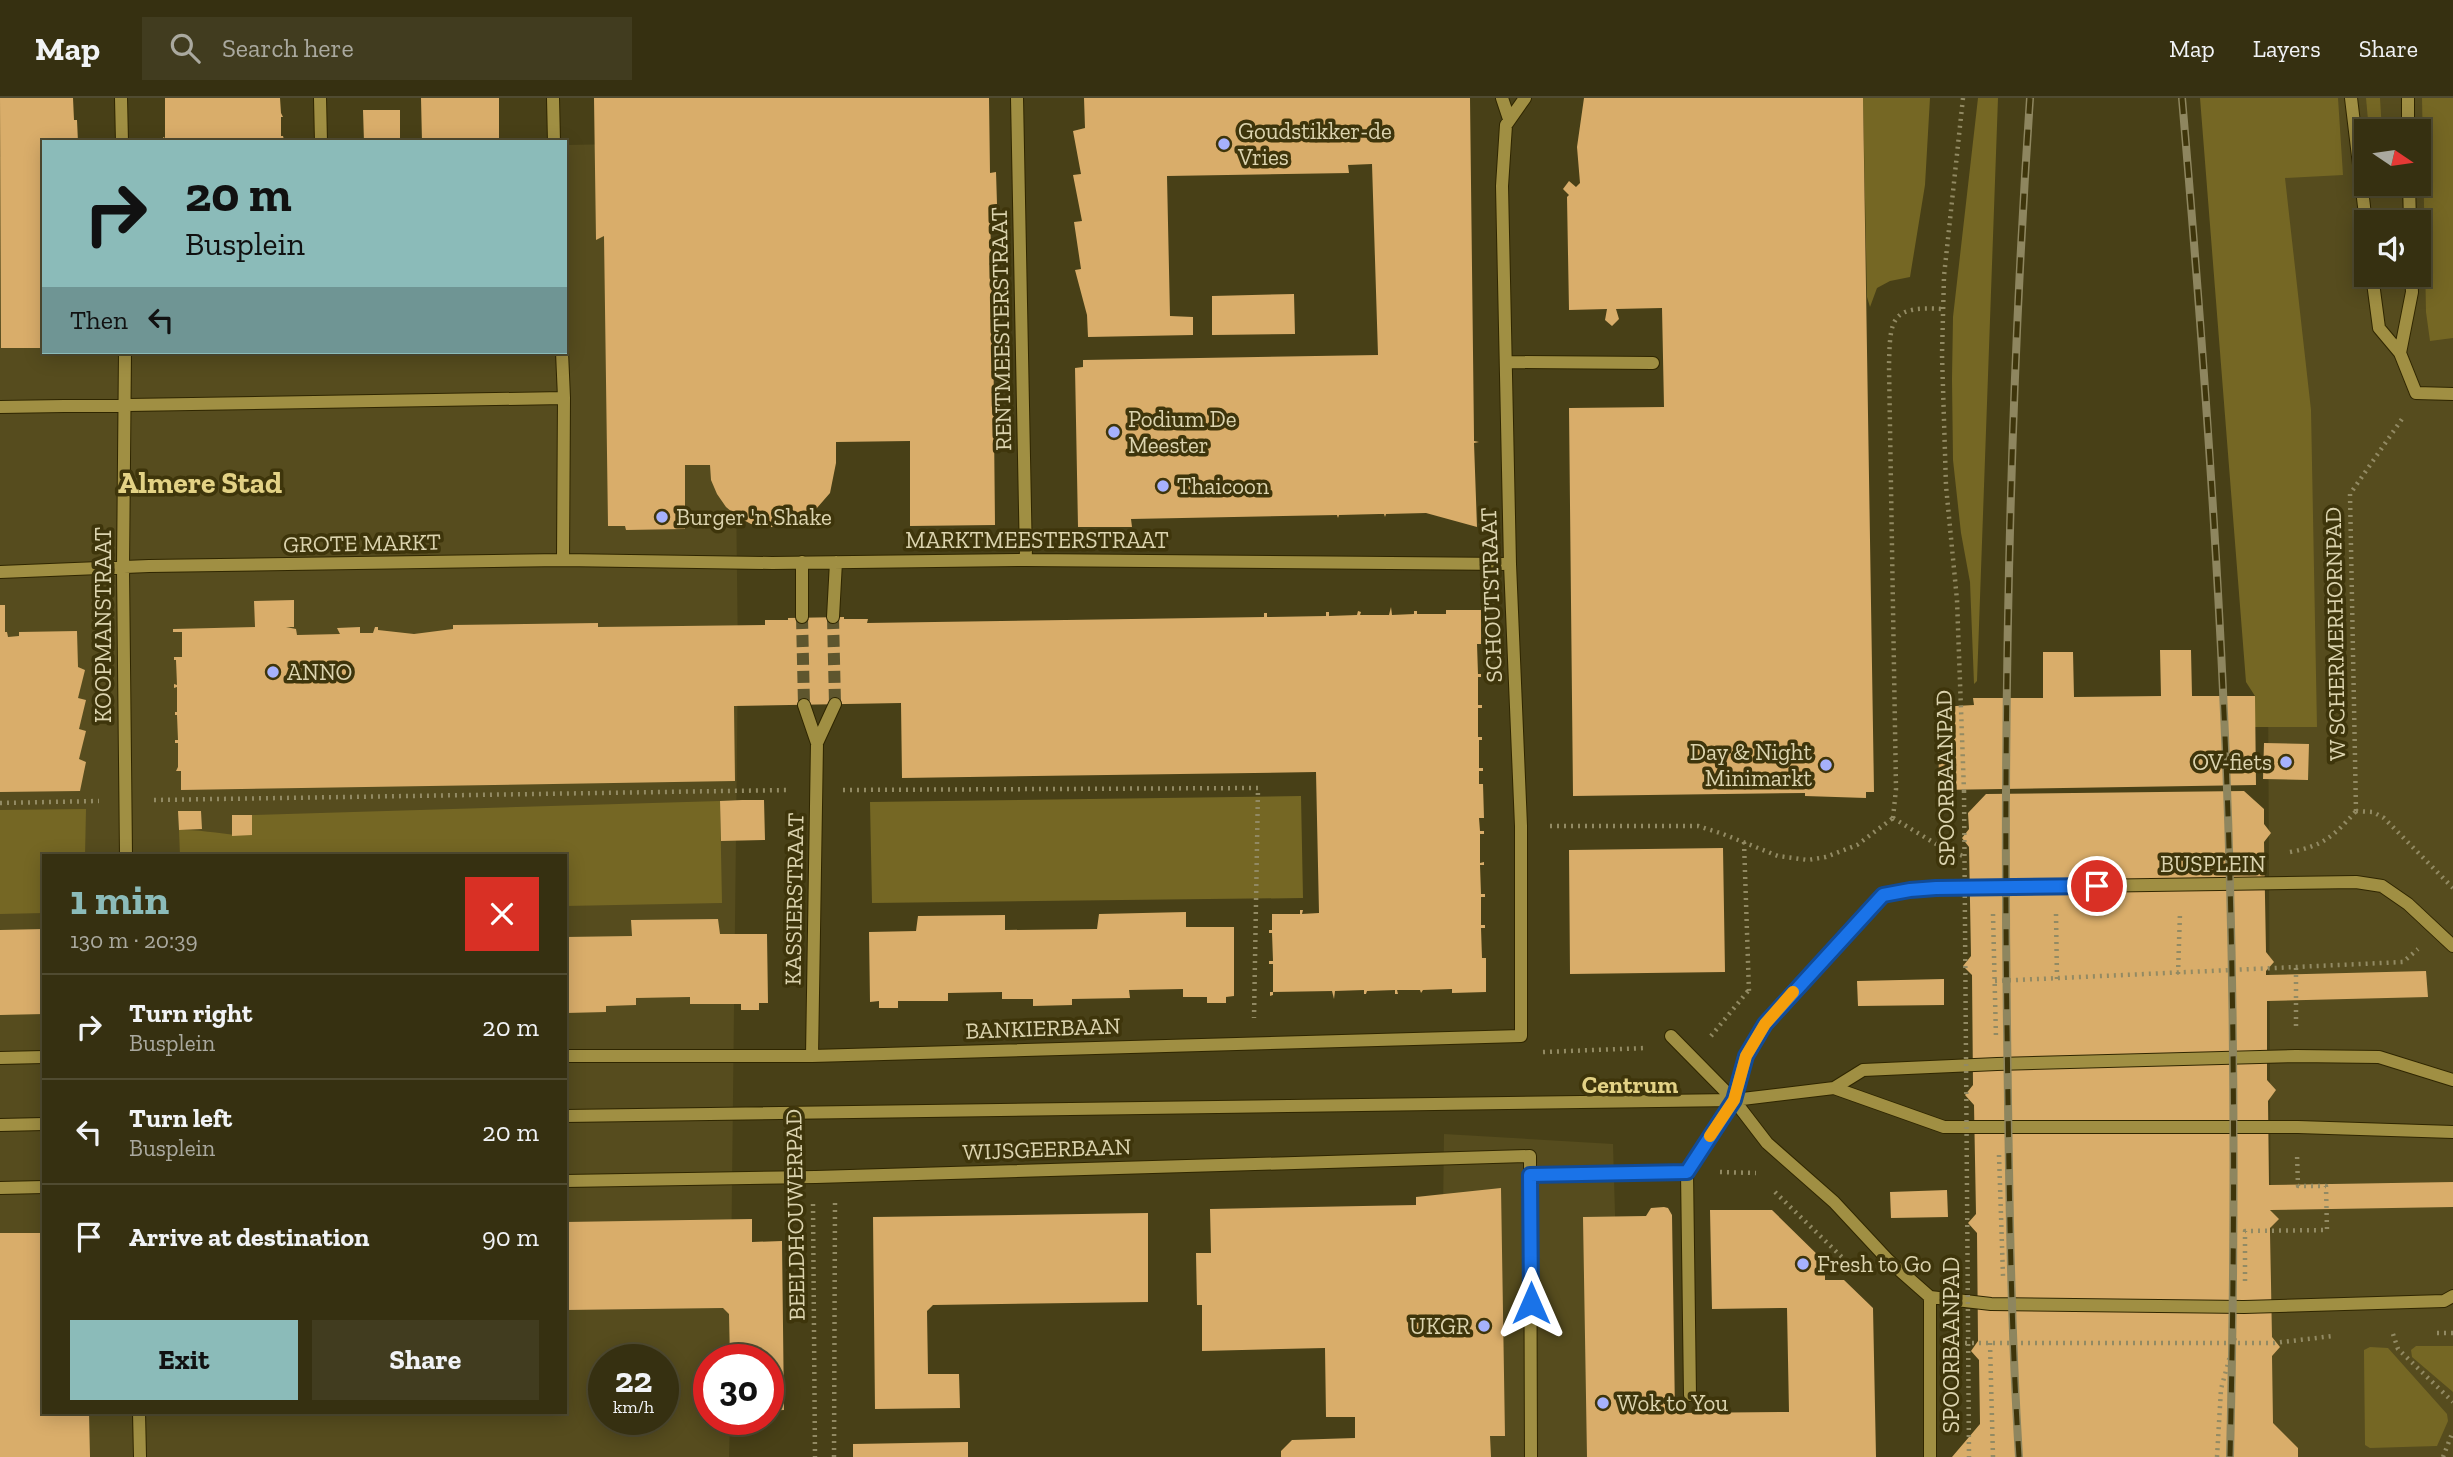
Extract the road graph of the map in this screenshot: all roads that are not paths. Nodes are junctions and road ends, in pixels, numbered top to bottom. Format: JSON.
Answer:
{"nodes":[{"id":1,"x":121,"y":98,"type":"edge"},
{"id":2,"x":320,"y":98,"type":"edge"},
{"id":3,"x":553,"y":98,"type":"edge"},
{"id":4,"x":1017,"y":98,"type":"edge"},
{"id":5,"x":1502,"y":98,"type":"edge"},
{"id":6,"x":1525,"y":98,"type":"edge"},
{"id":7,"x":2351,"y":98,"type":"edge"},
{"id":8,"x":2408,"y":98,"type":"edge"},
{"id":9,"x":1509,"y":118,"type":"junction"},
{"id":10,"x":2408,"y":119,"type":"edge"},
{"id":11,"x":122,"y":140,"type":"edge"},
{"id":12,"x":321,"y":140,"type":"edge"},
{"id":13,"x":554,"y":140,"type":"edge"},
{"id":14,"x":2364,"y":210,"type":"edge"},
{"id":15,"x":2374,"y":287,"type":"edge"},
{"id":16,"x":2412,"y":287,"type":"edge"},
{"id":17,"x":2400,"y":353,"type":"junction"},
{"id":18,"x":125,"y":354,"type":"edge"},
{"id":19,"x":562,"y":354,"type":"edge"},
{"id":20,"x":1507,"y":362,"type":"junction"},
{"id":21,"x":1653,"y":363,"type":"dead end"},
{"id":22,"x":2453,"y":394,"type":"edge"},
{"id":23,"x":564,"y":398,"type":"junction"},
{"id":24,"x":126,"y":405,"type":"junction"},
{"id":25,"x":0,"y":407,"type":"edge"},
{"id":26,"x":1026,"y":559,"type":"junction"},
{"id":27,"x":563,"y":560,"type":"junction"},
{"id":28,"x":802,"y":562,"type":"junction"},
{"id":29,"x":836,"y":562,"type":"junction"},
{"id":30,"x":1510,"y":564,"type":"junction"},
{"id":31,"x":123,"y":568,"type":"junction"},
{"id":32,"x":0,"y":572,"type":"edge"},
{"id":33,"x":802,"y":617,"type":"tunnel mouth"},
{"id":34,"x":833,"y":617,"type":"tunnel mouth"},
{"id":35,"x":835,"y":704,"type":"tunnel mouth"},
{"id":36,"x":804,"y":705,"type":"tunnel mouth"},
{"id":37,"x":817,"y":743,"type":"junction"},
{"id":38,"x":126,"y":854,"type":"edge"},
{"id":39,"x":2453,"y":946,"type":"edge"},
{"id":40,"x":1521,"y":1036,"type":"joint"},
{"id":41,"x":1671,"y":1036,"type":"dead end"},
{"id":42,"x":567,"y":1056,"type":"edge"},
{"id":43,"x":812,"y":1056,"type":"junction"},
{"id":44,"x":42,"y":1057,"type":"edge"},
{"id":45,"x":0,"y":1058,"type":"edge"},
{"id":46,"x":2453,"y":1080,"type":"edge"},
{"id":47,"x":1834,"y":1088,"type":"junction"},
{"id":48,"x":1734,"y":1100,"type":"junction"},
{"id":49,"x":567,"y":1116,"type":"edge"},
{"id":50,"x":42,"y":1124,"type":"edge"},
{"id":51,"x":0,"y":1125,"type":"edge"},
{"id":52,"x":2453,"y":1132,"type":"edge"},
{"id":53,"x":1687,"y":1172,"type":"junction"},
{"id":54,"x":1530,"y":1175,"type":"junction"},
{"id":55,"x":567,"y":1181,"type":"edge"},
{"id":56,"x":42,"y":1187,"type":"edge"},
{"id":57,"x":0,"y":1188,"type":"edge"},
{"id":58,"x":2453,"y":1296,"type":"edge"},
{"id":59,"x":1930,"y":1297,"type":"junction"},
{"id":60,"x":1690,"y":1395,"type":"dead end"},
{"id":61,"x":139,"y":1414,"type":"edge"},
{"id":62,"x":140,"y":1457,"type":"edge"},
{"id":63,"x":1531,"y":1457,"type":"edge"},
{"id":64,"x":1930,"y":1457,"type":"edge"}],
"edges":[{"from":1,"to":11,"type":"street"},
{"from":2,"to":12,"type":"street"},
{"from":3,"to":13,"type":"street"},
{"from":4,"to":26,"type":"street","name":"RENTMEESTERSTRAAT"},
{"from":5,"to":9,"type":"street","name":"SCHOUTSTRAAT"},
{"from":6,"to":9,"type":"street"},
{"from":7,"to":14,"type":"street"},
{"from":8,"to":10,"type":"street"},
{"from":9,"to":20,"type":"street","name":"SCHOUTSTRAAT"},
{"from":15,"to":17,"type":"street"},
{"from":16,"to":17,"type":"street"},
{"from":17,"to":22,"type":"street"},
{"from":18,"to":24,"type":"street","name":"KOOPMANSTRAAT"},
{"from":19,"to":23,"type":"street"},
{"from":20,"to":21,"type":"street"},
{"from":20,"to":30,"type":"street","name":"SCHOUTSTRAAT"},
{"from":23,"to":24,"type":"street"},
{"from":23,"to":27,"type":"street"},
{"from":24,"to":25,"type":"street"},
{"from":24,"to":31,"type":"street","name":"KOOPMANSTRAAT"},
{"from":26,"to":29,"type":"street","name":"MARKTMEESTERSTRAAT"},
{"from":26,"to":30,"type":"street","name":"MARKTMEESTERSTRAAT"},
{"from":27,"to":28,"type":"street","name":"MARKTMEESTERSTRAAT"},
{"from":27,"to":31,"type":"street","name":"GROTE MARKT"},
{"from":28,"to":29,"type":"street","name":"MARKTMEESTERSTRAAT"},
{"from":28,"to":33,"type":"street"},
{"from":29,"to":34,"type":"street"},
{"from":30,"to":40,"type":"street","name":"SCHOUTSTRAAT"},
{"from":31,"to":32,"type":"street","name":"GROTE MARKT"},
{"from":31,"to":38,"type":"street","name":"KOOPMANSTRAAT"},
{"from":35,"to":37,"type":"street","name":"KASSIERSTRAAT"},
{"from":36,"to":37,"type":"street","name":"KASSIERSTRAAT"},
{"from":37,"to":43,"type":"street","name":"KASSIERSTRAAT"},
{"from":39,"to":48,"type":"street","name":"BUSPLEIN"},
{"from":40,"to":43,"type":"street","name":"BANKIERBAAN"},
{"from":41,"to":48,"type":"street"},
{"from":42,"to":43,"type":"street","name":"BANKIERBAAN"},
{"from":44,"to":45,"type":"street"},
{"from":46,"to":47,"type":"street"},
{"from":47,"to":48,"type":"street"},
{"from":47,"to":52,"type":"street"},
{"from":48,"to":49,"type":"street"},
{"from":48,"to":53,"type":"street","name":"BUSPLEIN"},
{"from":48,"to":59,"type":"street"},
{"from":50,"to":51,"type":"street"},
{"from":53,"to":54,"type":"street"},
{"from":53,"to":60,"type":"street"},
{"from":54,"to":55,"type":"street","name":"WIJSGEERBAAN"},
{"from":54,"to":63,"type":"street"},
{"from":56,"to":57,"type":"street"},
{"from":58,"to":59,"type":"street"},
{"from":59,"to":64,"type":"street"},
{"from":61,"to":62,"type":"street"}]}
